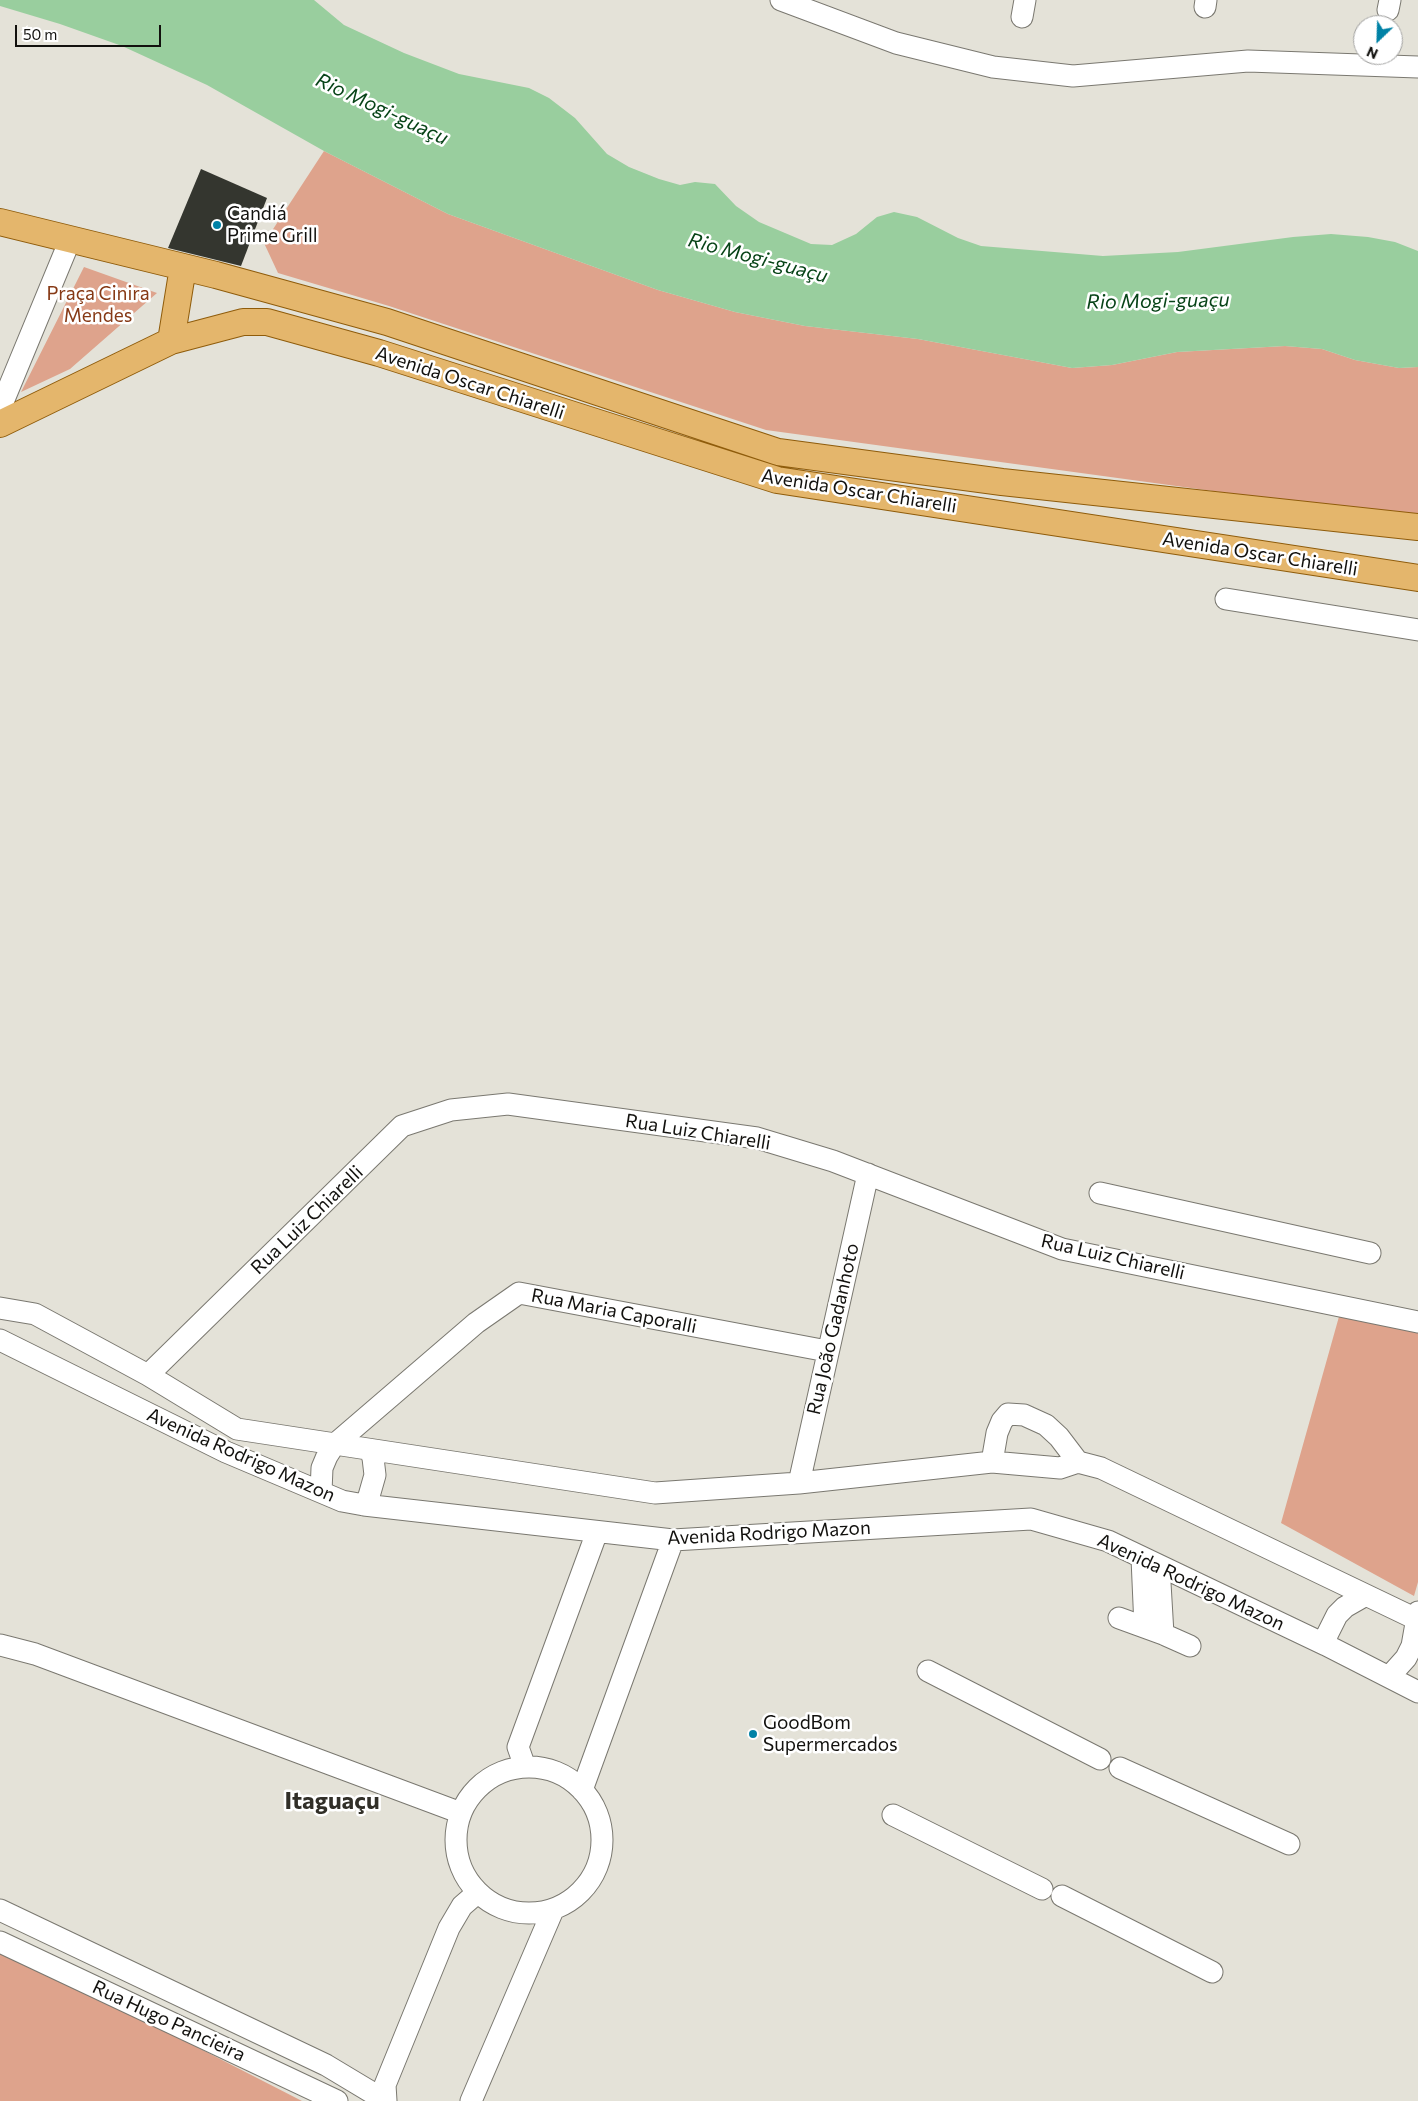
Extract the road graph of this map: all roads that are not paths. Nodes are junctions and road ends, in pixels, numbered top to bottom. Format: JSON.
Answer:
{"nodes":[{"id":1,"x":781,"y":0,"type":"edge"},
{"id":2,"x":1418,"y":67,"type":"edge"},
{"id":3,"x":0,"y":222,"type":"edge"},
{"id":4,"x":70,"y":240,"type":"junction"},
{"id":5,"x":183,"y":267,"type":"junction"},
{"id":6,"x":171,"y":341,"type":"junction"},
{"id":7,"x":0,"y":409,"type":"edge"},
{"id":8,"x":0,"y":424,"type":"edge"},
{"id":9,"x":1418,"y":527,"type":"edge"},
{"id":10,"x":1418,"y":578,"type":"edge"},
{"id":11,"x":1226,"y":599,"type":"dead end"},
{"id":12,"x":1418,"y":630,"type":"edge"},
{"id":13,"x":868,"y":1174,"type":"junction"},
{"id":14,"x":1100,"y":1193,"type":"dead end"},
{"id":15,"x":1370,"y":1253,"type":"dead end"},
{"id":16,"x":0,"y":1308,"type":"edge"},
{"id":17,"x":1418,"y":1322,"type":"edge"},
{"id":18,"x":0,"y":1340,"type":"edge"},
{"id":19,"x":827,"y":1351,"type":"junction"},
{"id":20,"x":148,"y":1375,"type":"junction"},
{"id":21,"x":334,"y":1445,"type":"junction"},
{"id":22,"x":370,"y":1450,"type":"junction"},
{"id":23,"x":992,"y":1462,"type":"junction"},
{"id":24,"x":1078,"y":1462,"type":"junction"},
{"id":25,"x":799,"y":1483,"type":"junction"},
{"id":26,"x":321,"y":1492,"type":"junction"},
{"id":27,"x":364,"y":1505,"type":"junction"},
{"id":28,"x":597,"y":1532,"type":"junction"},
{"id":29,"x":673,"y":1540,"type":"junction"},
{"id":30,"x":1150,"y":1562,"type":"junction"},
{"id":31,"x":1366,"y":1594,"type":"junction"},
{"id":32,"x":1417,"y":1617,"type":"edge"},
{"id":33,"x":1118,"y":1618,"type":"dead end"},
{"id":34,"x":1154,"y":1630,"type":"junction"},
{"id":35,"x":1326,"y":1645,"type":"junction"},
{"id":36,"x":0,"y":1646,"type":"edge"},
{"id":37,"x":1190,"y":1646,"type":"dead end"},
{"id":38,"x":928,"y":1671,"type":"dead end"},
{"id":39,"x":1389,"y":1677,"type":"junction"},
{"id":40,"x":1418,"y":1692,"type":"edge"},
{"id":41,"x":1100,"y":1759,"type":"dead end"},
{"id":42,"x":525,"y":1767,"type":"junction"},
{"id":43,"x":1120,"y":1768,"type":"dead end"},
{"id":44,"x":582,"y":1790,"type":"junction"},
{"id":45,"x":461,"y":1813,"type":"junction"},
{"id":46,"x":893,"y":1815,"type":"dead end"},
{"id":47,"x":1289,"y":1844,"type":"dead end"},
{"id":48,"x":1042,"y":1889,"type":"dead end"},
{"id":49,"x":477,"y":1893,"type":"junction"},
{"id":50,"x":1062,"y":1896,"type":"dead end"},
{"id":51,"x":0,"y":1910,"type":"edge"},
{"id":52,"x":553,"y":1910,"type":"junction"},
{"id":53,"x":0,"y":1942,"type":"edge"},
{"id":54,"x":1212,"y":1972,"type":"dead end"},
{"id":55,"x":337,"y":2101,"type":"edge"},
{"id":56,"x":386,"y":2101,"type":"edge"},
{"id":57,"x":471,"y":2101,"type":"edge"}],
"edges":[{"from":1,"to":2,"type":"street"},
{"from":3,"to":4,"type":"main road","name":"Avenida Oscar Chiarelli"},
{"from":4,"to":5,"type":"main road","name":"Avenida Oscar Chiarelli"},
{"from":4,"to":7,"type":"street"},
{"from":5,"to":6,"type":"main road"},
{"from":5,"to":9,"type":"main road","name":"Avenida Oscar Chiarelli"},
{"from":6,"to":8,"type":"main road","name":"Avenida Oscar Chiarelli"},
{"from":6,"to":10,"type":"main road","name":"Avenida Oscar Chiarelli"},
{"from":11,"to":12,"type":"street"},
{"from":13,"to":17,"type":"street","name":"Rua Luiz Chiarelli"},
{"from":13,"to":19,"type":"street","name":"Rua João Gadanhoto"},
{"from":13,"to":20,"type":"street","name":"Rua Luiz Chiarelli"},
{"from":14,"to":15,"type":"street"},
{"from":16,"to":20,"type":"street","name":"Avenida Rodrigo Mazon"},
{"from":18,"to":26,"type":"street","name":"Avenida Rodrigo Mazon"},
{"from":19,"to":21,"type":"street","name":"Rua Maria Caporalli"},
{"from":19,"to":25,"type":"street","name":"Rua João Gadanhoto"},
{"from":20,"to":21,"type":"street","name":"Avenida Rodrigo Mazon"},
{"from":21,"to":22,"type":"street","name":"Avenida Rodrigo Mazon"},
{"from":21,"to":26,"type":"street"},
{"from":22,"to":25,"type":"street","name":"Avenida Rodrigo Mazon"},
{"from":22,"to":27,"type":"street"},
{"from":23,"to":24,"type":"street","name":"Avenida Rodrigo Mazon"},
{"from":23,"to":24,"type":"street"},
{"from":23,"to":25,"type":"street","name":"Avenida Rodrigo Mazon"},
{"from":24,"to":31,"type":"street","name":"Avenida Rodrigo Mazon"},
{"from":26,"to":27,"type":"street","name":"Avenida Rodrigo Mazon"},
{"from":27,"to":28,"type":"street","name":"Avenida Rodrigo Mazon"},
{"from":28,"to":29,"type":"street","name":"Avenida Rodrigo Mazon"},
{"from":28,"to":42,"type":"street"},
{"from":29,"to":30,"type":"street","name":"Avenida Rodrigo Mazon"},
{"from":29,"to":44,"type":"street"},
{"from":30,"to":34,"type":"street"},
{"from":30,"to":35,"type":"street","name":"Avenida Rodrigo Mazon"},
{"from":31,"to":32,"type":"street","name":"Avenida Rodrigo Mazon"},
{"from":31,"to":35,"type":"street"},
{"from":32,"to":39,"type":"street"},
{"from":33,"to":34,"type":"street"},
{"from":34,"to":37,"type":"street"},
{"from":35,"to":39,"type":"street","name":"Avenida Rodrigo Mazon"},
{"from":36,"to":45,"type":"street"},
{"from":38,"to":41,"type":"street"},
{"from":39,"to":40,"type":"street","name":"Avenida Rodrigo Mazon"},
{"from":42,"to":44,"type":"street"},
{"from":42,"to":45,"type":"street"},
{"from":43,"to":47,"type":"street"},
{"from":44,"to":52,"type":"street"},
{"from":45,"to":49,"type":"street"},
{"from":46,"to":48,"type":"street"},
{"from":49,"to":52,"type":"street"},
{"from":49,"to":56,"type":"street"},
{"from":50,"to":54,"type":"street"},
{"from":51,"to":56,"type":"street"},
{"from":52,"to":57,"type":"street"},
{"from":53,"to":55,"type":"street","name":"Rua Hugo Pancieira"}]}
